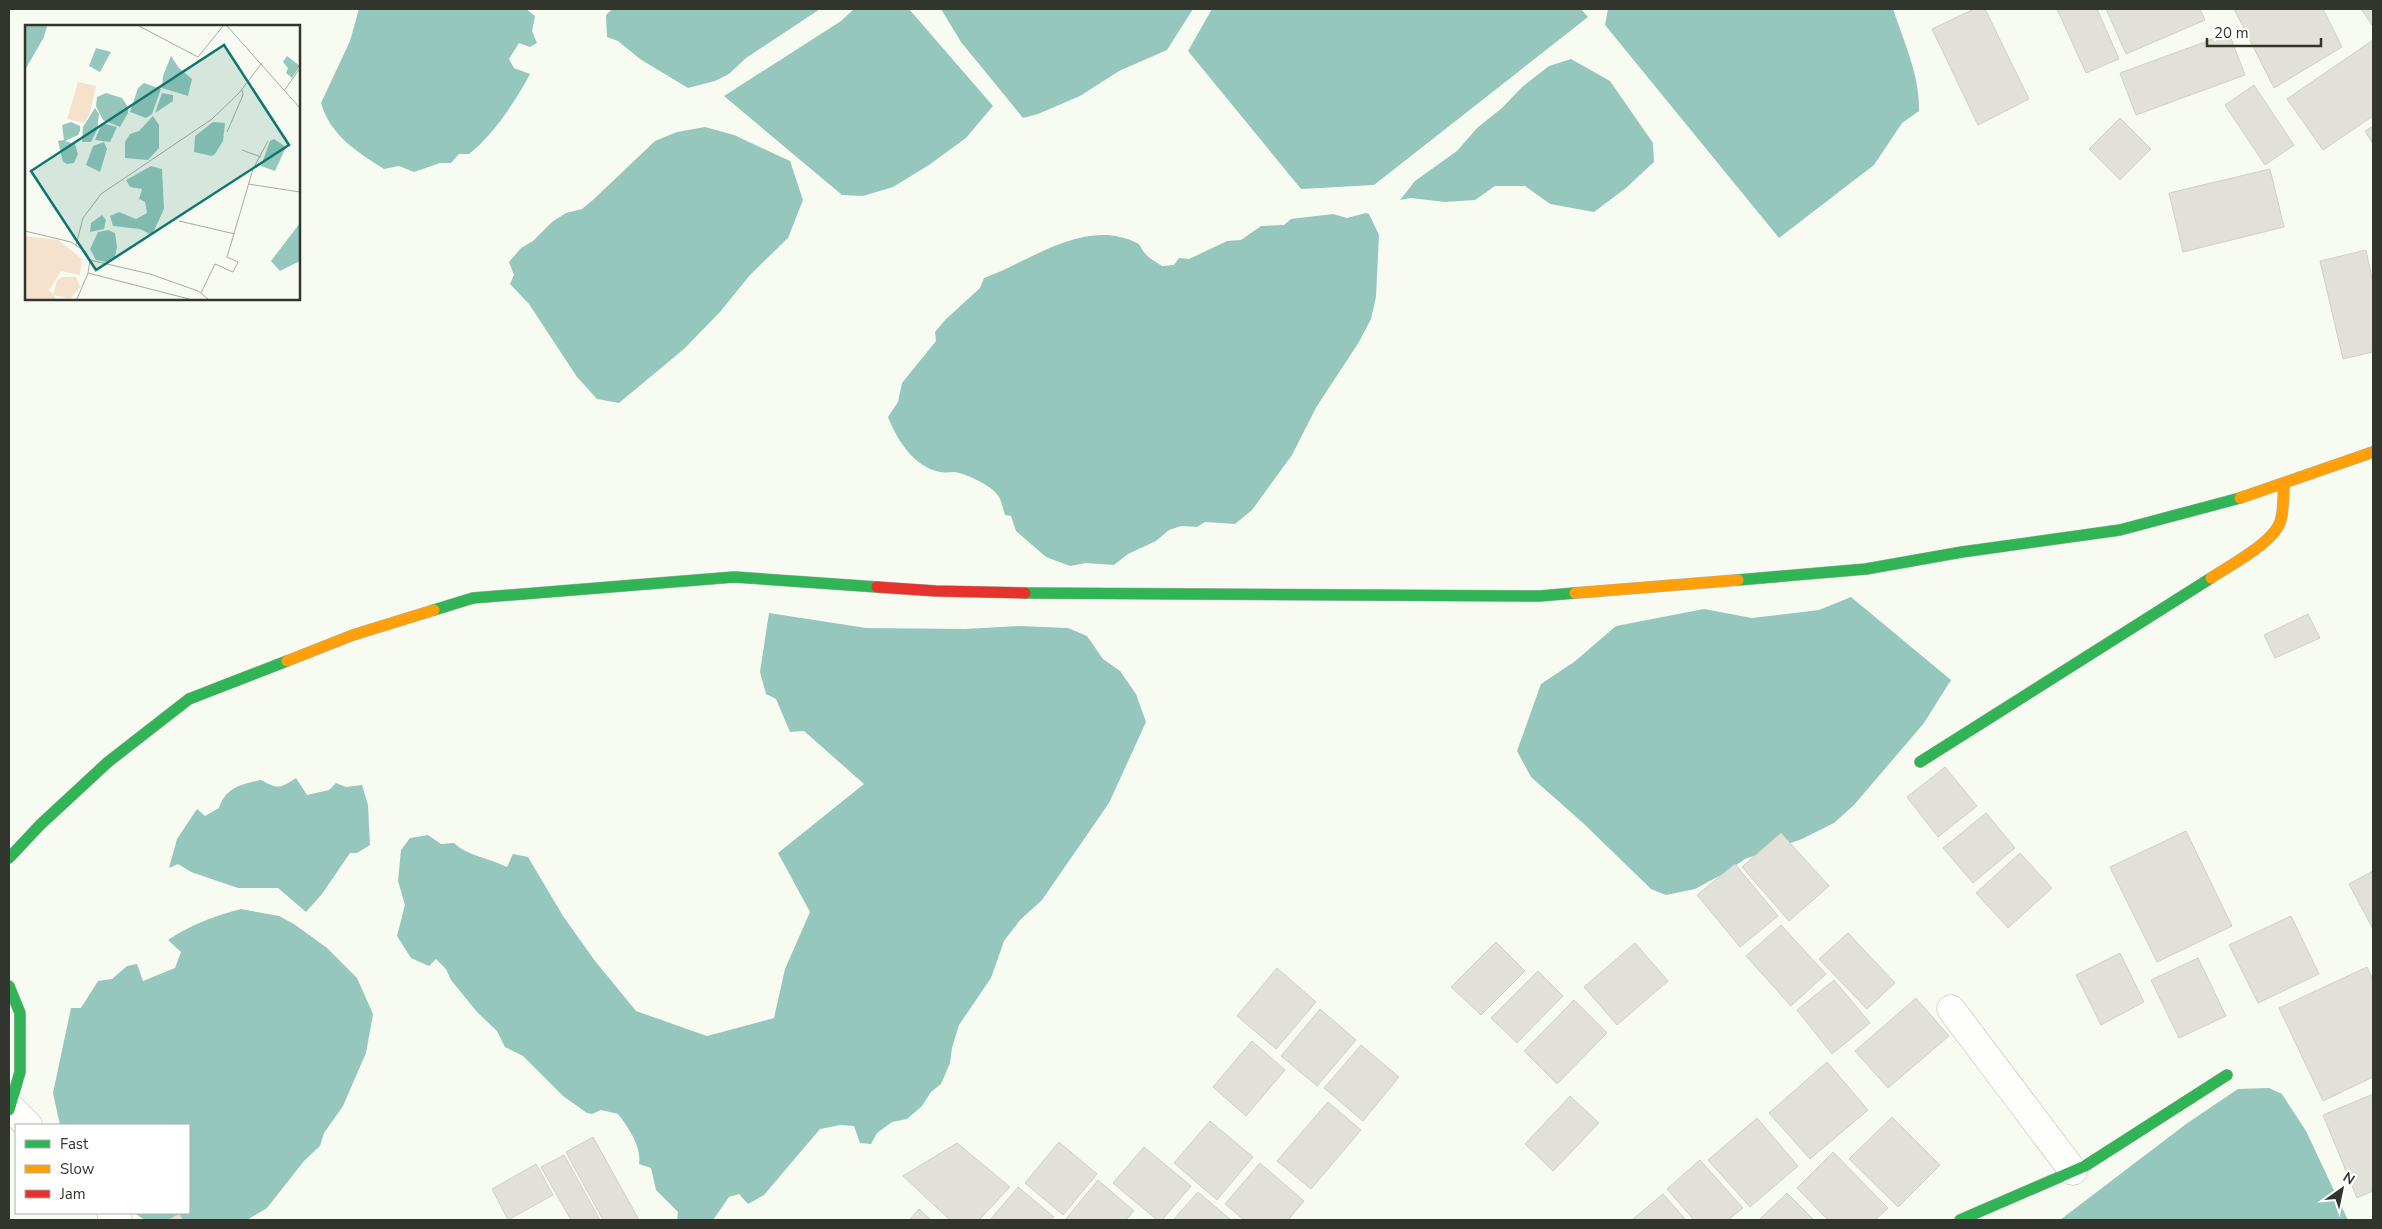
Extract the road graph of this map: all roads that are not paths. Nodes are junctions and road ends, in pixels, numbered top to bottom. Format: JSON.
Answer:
{"nodes":[{"id":1,"x":2373,"y":452,"type":"edge"},
{"id":2,"x":2284,"y":484,"type":"junction"},
{"id":3,"x":1920,"y":762,"type":"dead end"},
{"id":4,"x":9,"y":858,"type":"edge"},
{"id":5,"x":9,"y":986,"type":"edge"},
{"id":6,"x":1951,"y":1009,"type":"dead end"},
{"id":7,"x":2227,"y":1075,"type":"dead end"},
{"id":8,"x":16,"y":1114,"type":"edge"},
{"id":9,"x":2073,"y":1171,"type":"junction"},
{"id":10,"x":1960,"y":1220,"type":"edge"}],
"edges":[{"from":1,"to":2,"type":"street"},
{"from":2,"to":3,"type":"street"},
{"from":2,"to":4,"type":"street"},
{"from":5,"to":8,"type":"street"},
{"from":6,"to":9,"type":"street"},
{"from":7,"to":9,"type":"street"},
{"from":9,"to":10,"type":"street"}]}
